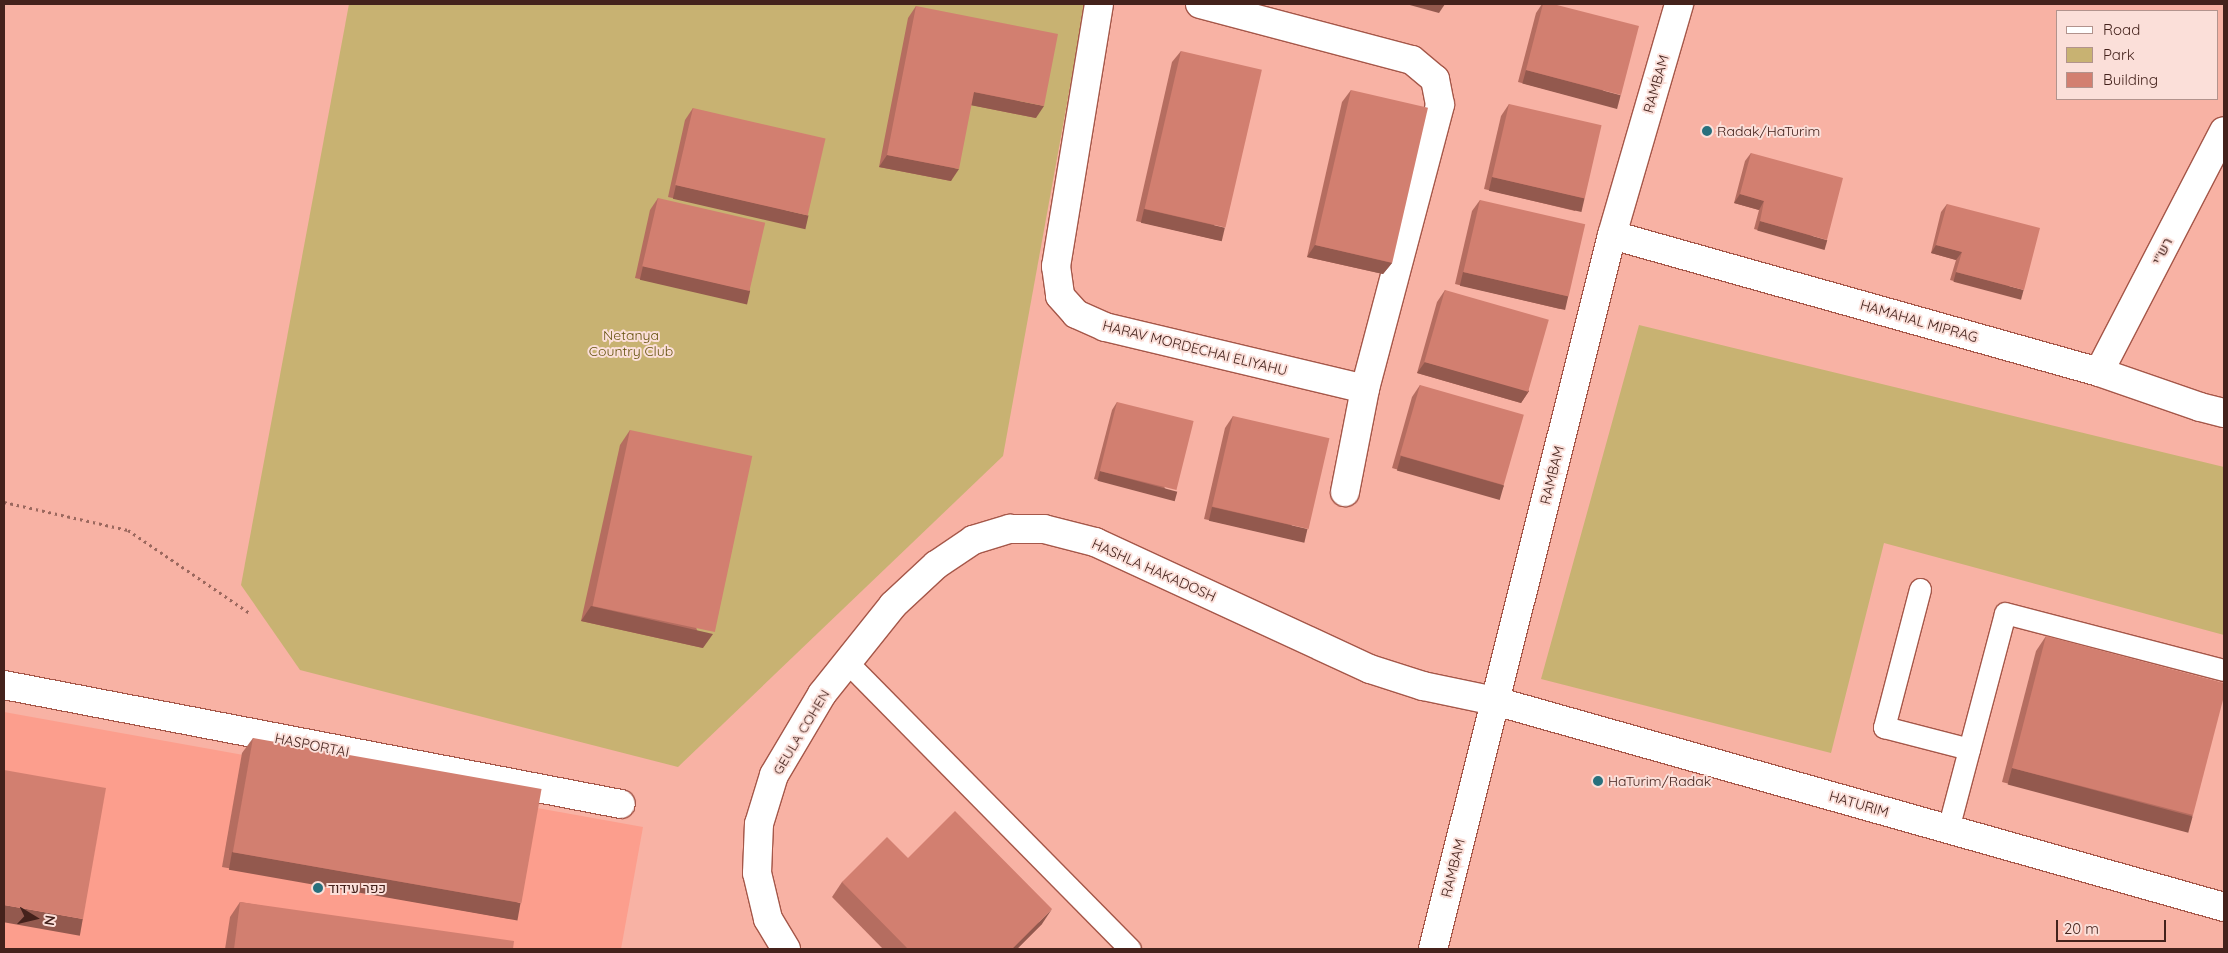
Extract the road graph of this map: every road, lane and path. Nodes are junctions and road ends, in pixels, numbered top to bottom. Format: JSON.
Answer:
{"nodes":[{"id":1,"x":1099,"y":4,"type":"edge"},
{"id":2,"x":1200,"y":4,"type":"edge"},
{"id":3,"x":1679,"y":4,"type":"edge"},
{"id":4,"x":2224,"y":131,"type":"edge"},
{"id":5,"x":1612,"y":235,"type":"junction"},
{"id":6,"x":2099,"y":372,"type":"junction"},
{"id":7,"x":1365,"y":389,"type":"junction"},
{"id":8,"x":2224,"y":413,"type":"edge"},
{"id":9,"x":1345,"y":492,"type":"dead end"},
{"id":10,"x":4,"y":502,"type":"edge"},
{"id":11,"x":1920,"y":589,"type":"dead end"},
{"id":12,"x":251,"y":614,"type":"dead end"},
{"id":13,"x":847,"y":662,"type":"junction"},
{"id":14,"x":2224,"y":670,"type":"edge"},
{"id":15,"x":4,"y":686,"type":"edge"},
{"id":16,"x":1495,"y":701,"type":"junction"},
{"id":17,"x":1968,"y":749,"type":"junction"},
{"id":18,"x":621,"y":804,"type":"dead end"},
{"id":19,"x":1948,"y":829,"type":"junction"},
{"id":20,"x":2224,"y":907,"type":"edge"},
{"id":21,"x":786,"y":949,"type":"edge"},
{"id":22,"x":1130,"y":949,"type":"edge"},
{"id":23,"x":1433,"y":949,"type":"edge"}],
"edges":[{"from":1,"to":7,"type":"street","name":"HARAV MORDECHAI ELIYAHU"},
{"from":2,"to":7,"type":"street"},
{"from":3,"to":5,"type":"street","name":"RAMBAM"},
{"from":4,"to":6,"type":"street","name":"רש\"י"},
{"from":5,"to":6,"type":"street","name":"HAMAHAL MIPRAG"},
{"from":5,"to":16,"type":"street","name":"RAMBAM"},
{"from":6,"to":8,"type":"street","name":"HAMAHAL MIPRAG"},
{"from":7,"to":9,"type":"street"},
{"from":10,"to":12,"type":"path"},
{"from":11,"to":17,"type":"lane"},
{"from":13,"to":16,"type":"street","name":"HASHLA HAKADOSH"},
{"from":13,"to":21,"type":"street","name":"GEULA COHEN"},
{"from":13,"to":22,"type":"lane"},
{"from":14,"to":17,"type":"lane"},
{"from":15,"to":18,"type":"street","name":"HASPORTAI"},
{"from":16,"to":19,"type":"street","name":"HATURIM"},
{"from":16,"to":23,"type":"street","name":"RAMBAM"},
{"from":17,"to":19,"type":"lane"},
{"from":19,"to":20,"type":"street","name":"HATURIM"}]}
